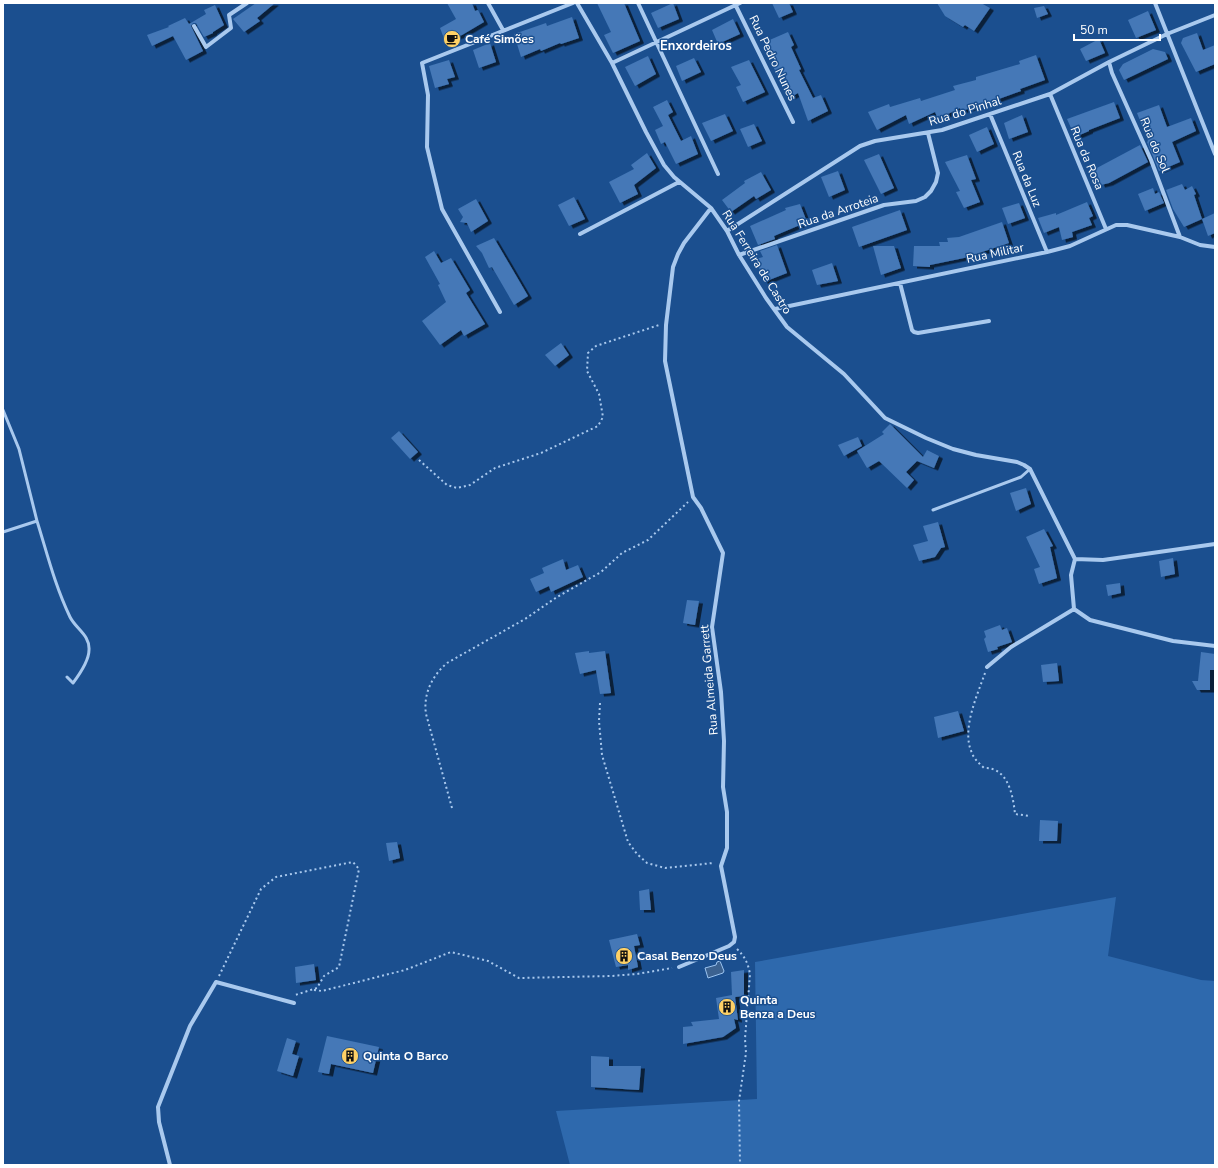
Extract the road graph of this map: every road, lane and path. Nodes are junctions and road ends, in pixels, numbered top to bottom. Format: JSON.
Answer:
{"nodes":[{"id":1,"x":247,"y":3,"type":"edge"},
{"id":2,"x":488,"y":3,"type":"edge"},
{"id":3,"x":573,"y":3,"type":"edge"},
{"id":4,"x":577,"y":3,"type":"edge"},
{"id":5,"x":638,"y":3,"type":"edge"},
{"id":6,"x":1155,"y":3,"type":"edge"},
{"id":7,"x":737,"y":4,"type":"edge"},
{"id":8,"x":1215,"y":15,"type":"edge"},
{"id":9,"x":194,"y":26,"type":"dead end"},
{"id":10,"x":503,"y":30,"type":"junction"},
{"id":11,"x":1167,"y":34,"type":"junction"},
{"id":12,"x":656,"y":42,"type":"junction"},
{"id":13,"x":1109,"y":62,"type":"junction"},
{"id":14,"x":612,"y":63,"type":"junction"},
{"id":15,"x":1050,"y":94,"type":"junction"},
{"id":16,"x":990,"y":114,"type":"junction"},
{"id":17,"x":793,"y":122,"type":"dead end"},
{"id":18,"x":928,"y":133,"type":"junction"},
{"id":19,"x":1215,"y":154,"type":"edge"},
{"id":20,"x":718,"y":174,"type":"dead end"},
{"id":21,"x":680,"y":182,"type":"junction"},
{"id":22,"x":711,"y":208,"type":"junction"},
{"id":23,"x":1106,"y":229,"type":"junction"},
{"id":24,"x":727,"y":231,"type":"junction"},
{"id":25,"x":580,"y":234,"type":"dead end"},
{"id":26,"x":1180,"y":236,"type":"junction"},
{"id":27,"x":1215,"y":246,"type":"edge"},
{"id":28,"x":1047,"y":252,"type":"junction"},
{"id":29,"x":739,"y":255,"type":"junction"},
{"id":30,"x":900,"y":283,"type":"junction"},
{"id":31,"x":775,"y":309,"type":"junction"},
{"id":32,"x":500,"y":312,"type":"dead end"},
{"id":33,"x":989,"y":320,"type":"dead end"},
{"id":34,"x":666,"y":325,"type":"junction"},
{"id":35,"x":3,"y":410,"type":"edge"},
{"id":36,"x":419,"y":460,"type":"dead end"},
{"id":37,"x":1030,"y":469,"type":"junction"},
{"id":38,"x":693,"y":497,"type":"junction"},
{"id":39,"x":933,"y":510,"type":"dead end"},
{"id":40,"x":37,"y":521,"type":"junction"},
{"id":41,"x":3,"y":532,"type":"edge"},
{"id":42,"x":1215,"y":544,"type":"edge"},
{"id":43,"x":1075,"y":559,"type":"junction"},
{"id":44,"x":1074,"y":609,"type":"junction"},
{"id":45,"x":1215,"y":646,"type":"edge"},
{"id":46,"x":987,"y":667,"type":"joint"},
{"id":47,"x":67,"y":677,"type":"dead end"},
{"id":48,"x":600,"y":703,"type":"dead end"},
{"id":49,"x":452,"y":808,"type":"dead end"},
{"id":50,"x":1030,"y":816,"type":"dead end"},
{"id":51,"x":723,"y":862,"type":"junction"},
{"id":52,"x":734,"y":942,"type":"junction"},
{"id":53,"x":679,"y":967,"type":"joint"},
{"id":54,"x":216,"y":982,"type":"junction"},
{"id":55,"x":311,"y":990,"type":"junction"},
{"id":56,"x":280,"y":1000,"type":"junction"},
{"id":57,"x":294,"y":1004,"type":"dead end"},
{"id":58,"x":170,"y":1165,"type":"edge"},
{"id":59,"x":740,"y":1165,"type":"edge"}],
"edges":[{"from":1,"to":9,"type":"street"},
{"from":2,"to":10,"type":"street"},
{"from":3,"to":10,"type":"street"},
{"from":4,"to":14,"type":"street","name":"Rua Ferreira de Castro"},
{"from":5,"to":12,"type":"street"},
{"from":6,"to":11,"type":"street"},
{"from":7,"to":12,"type":"street"},
{"from":7,"to":17,"type":"street","name":"Rua Pedro Nunes"},
{"from":8,"to":11,"type":"street","name":"Rua do Pinhal"},
{"from":10,"to":32,"type":"street"},
{"from":11,"to":13,"type":"street","name":"Rua do Pinhal"},
{"from":11,"to":19,"type":"street"},
{"from":12,"to":14,"type":"street"},
{"from":12,"to":20,"type":"street"},
{"from":13,"to":15,"type":"street","name":"Rua do Pinhal"},
{"from":13,"to":26,"type":"street","name":"Rua do Sol"},
{"from":14,"to":21,"type":"street","name":"Rua Ferreira de Castro"},
{"from":15,"to":16,"type":"street","name":"Rua do Pinhal"},
{"from":15,"to":23,"type":"street","name":"Rua da Rosa"},
{"from":16,"to":18,"type":"street","name":"Rua do Pinhal"},
{"from":16,"to":28,"type":"street","name":"Rua da Luz"},
{"from":18,"to":24,"type":"street","name":"Rua do Pinhal"},
{"from":18,"to":29,"type":"street","name":"Rua da Arroteia"},
{"from":21,"to":22,"type":"street","name":"Rua Ferreira de Castro"},
{"from":21,"to":25,"type":"street"},
{"from":22,"to":24,"type":"street","name":"Rua Ferreira de Castro"},
{"from":22,"to":34,"type":"street","name":"Rua Almeida Garrett"},
{"from":23,"to":26,"type":"street","name":"Rua Militar"},
{"from":23,"to":28,"type":"street","name":"Rua Militar"},
{"from":24,"to":29,"type":"street","name":"Rua Ferreira de Castro"},
{"from":26,"to":27,"type":"street","name":"Rua Militar"},
{"from":28,"to":30,"type":"street","name":"Rua Militar"},
{"from":29,"to":31,"type":"street","name":"Rua Ferreira de Castro"},
{"from":30,"to":31,"type":"street","name":"Rua Militar"},
{"from":30,"to":33,"type":"street"},
{"from":31,"to":37,"type":"street","name":"Rua Ferreira de Castro"},
{"from":34,"to":36,"type":"path"},
{"from":34,"to":38,"type":"street","name":"Rua Almeida Garrett"},
{"from":35,"to":40,"type":"lane"},
{"from":37,"to":39,"type":"lane"},
{"from":37,"to":43,"type":"street"},
{"from":38,"to":49,"type":"path"},
{"from":38,"to":51,"type":"street","name":"Rua Almeida Garrett"},
{"from":40,"to":41,"type":"lane"},
{"from":40,"to":47,"type":"lane"},
{"from":42,"to":43,"type":"street"},
{"from":43,"to":44,"type":"street"},
{"from":44,"to":45,"type":"street"},
{"from":44,"to":46,"type":"street"},
{"from":46,"to":50,"type":"path"},
{"from":48,"to":51,"type":"path"},
{"from":51,"to":52,"type":"street","name":"Rua Almeida Garrett"},
{"from":52,"to":53,"type":"street"},
{"from":52,"to":59,"type":"path"},
{"from":53,"to":55,"type":"path"},
{"from":54,"to":55,"type":"path"},
{"from":54,"to":56,"type":"street"},
{"from":54,"to":58,"type":"street"},
{"from":55,"to":56,"type":"path"},
{"from":56,"to":57,"type":"street"}]}
